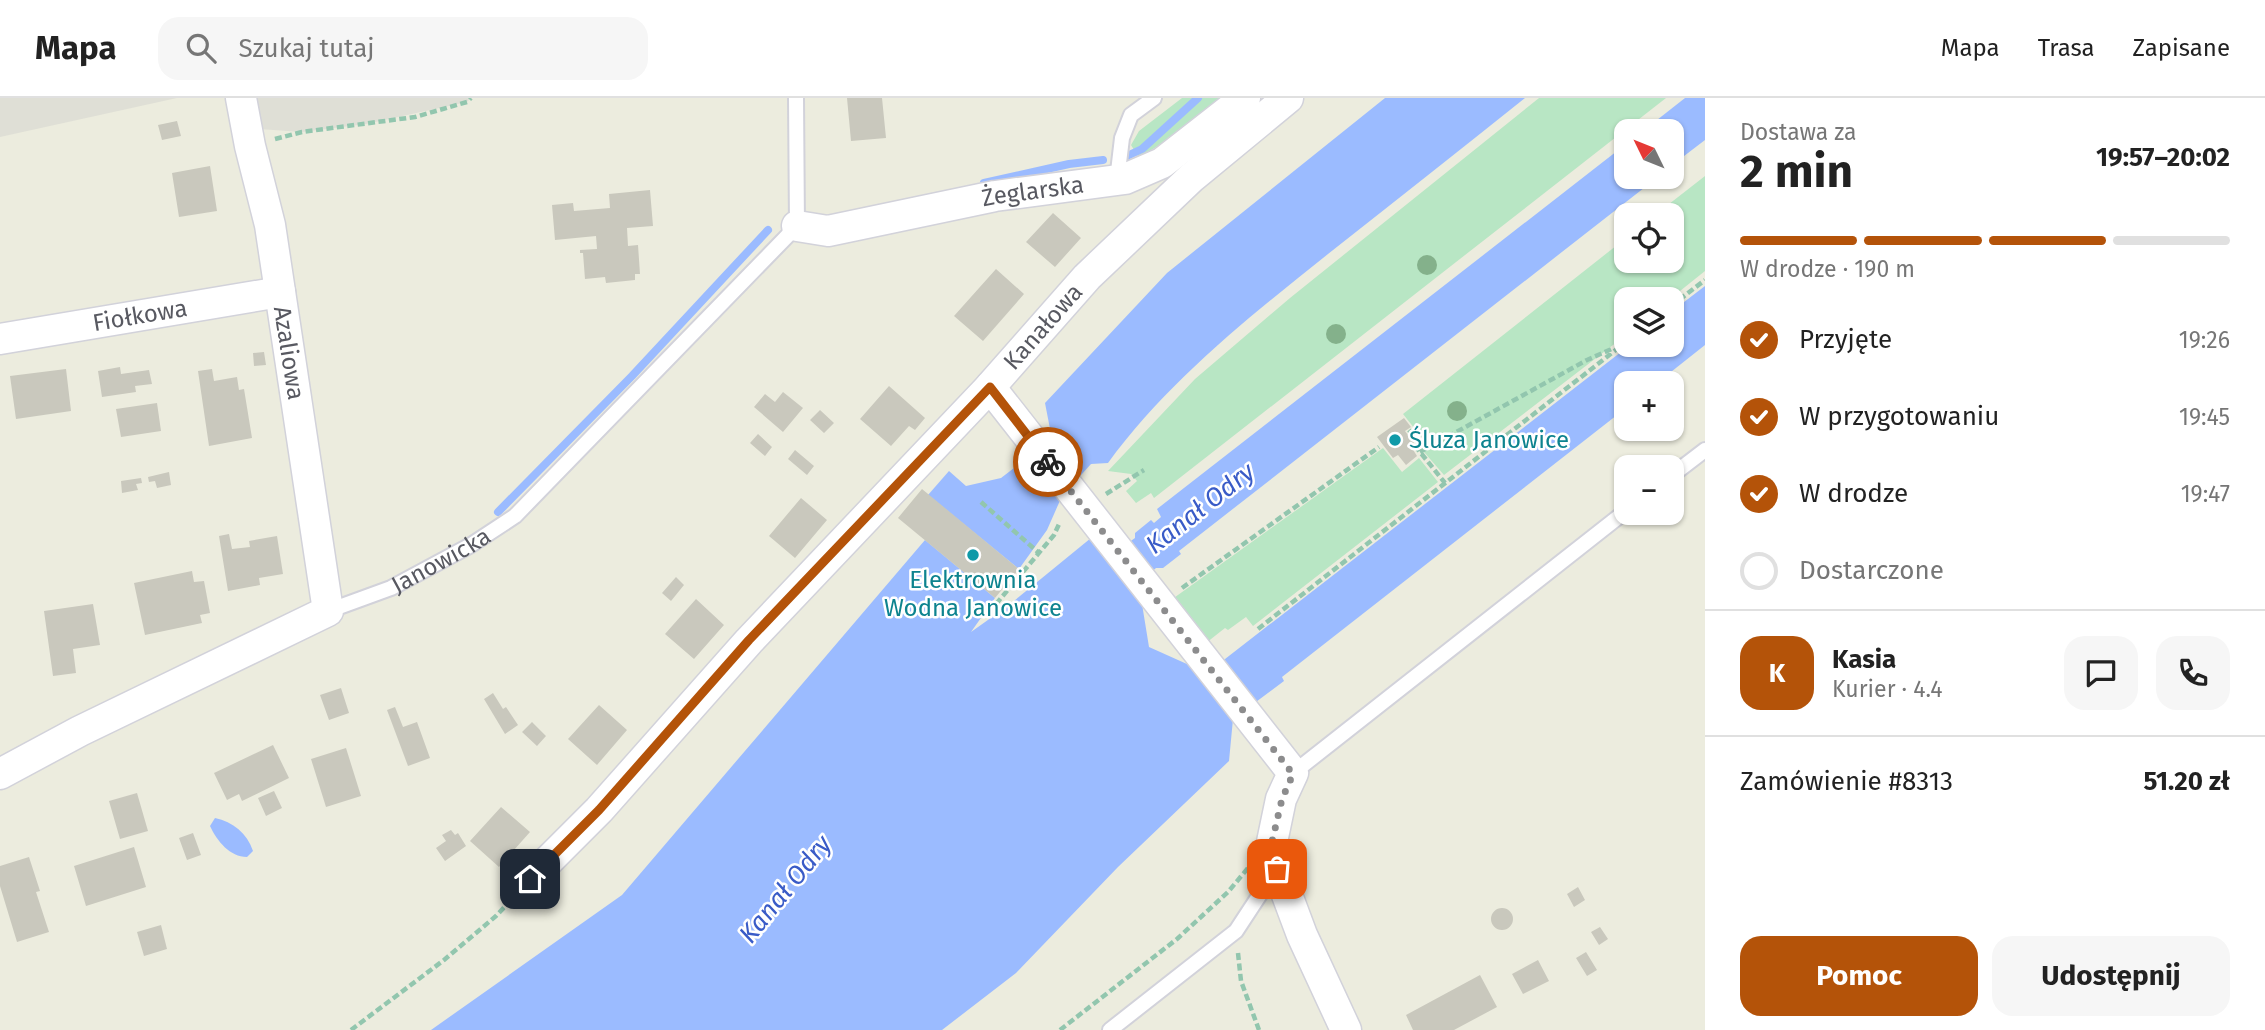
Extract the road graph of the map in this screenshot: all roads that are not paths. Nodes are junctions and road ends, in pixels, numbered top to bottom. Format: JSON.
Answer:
{"nodes":[{"id":1,"x":241,"y":98,"type":"edge"},
{"id":2,"x":796,"y":98,"type":"edge"},
{"id":3,"x":1154,"y":98,"type":"edge"},
{"id":4,"x":1245,"y":98,"type":"edge"},
{"id":5,"x":1288,"y":98,"type":"edge"},
{"id":6,"x":1117,"y":180,"type":"junction"},
{"id":7,"x":797,"y":226,"type":"junction"},
{"id":8,"x":280,"y":292,"type":"junction"},
{"id":9,"x":0,"y":339,"type":"edge"},
{"id":10,"x":990,"y":387,"type":"junction"},
{"id":11,"x":1705,"y":450,"type":"edge"},
{"id":12,"x":1684,"y":466,"type":"edge"},
{"id":13,"x":1614,"y":520,"type":"edge"},
{"id":14,"x":328,"y":611,"type":"junction"},
{"id":15,"x":0,"y":774,"type":"edge"},
{"id":16,"x":1293,"y":774,"type":"junction"},
{"id":17,"x":1277,"y":869,"type":"junction"},
{"id":18,"x":530,"y":879,"type":"road end"},
{"id":19,"x":1110,"y":1030,"type":"edge"},
{"id":20,"x":1346,"y":1030,"type":"edge"}],
"edges":[{"from":1,"to":8,"type":"street","name":"Azaliowa"},
{"from":2,"to":7,"type":"lane"},
{"from":3,"to":6,"type":"lane"},
{"from":4,"to":6,"type":"street","name":"Żeglarska"},
{"from":5,"to":10,"type":"street","name":"Kanałowa"},
{"from":6,"to":7,"type":"street","name":"Żeglarska"},
{"from":7,"to":14,"type":"lane","name":"Janowicka"},
{"from":8,"to":9,"type":"street","name":"Fiołkowa"},
{"from":8,"to":14,"type":"street","name":"Azaliowa"},
{"from":10,"to":16,"type":"street"},
{"from":10,"to":18,"type":"street","name":"Kanałowa"},
{"from":11,"to":12,"type":"lane"},
{"from":13,"to":16,"type":"lane"},
{"from":14,"to":15,"type":"street","name":"Janowicka"},
{"from":16,"to":17,"type":"street"},
{"from":17,"to":19,"type":"lane"},
{"from":17,"to":20,"type":"street"}]}
